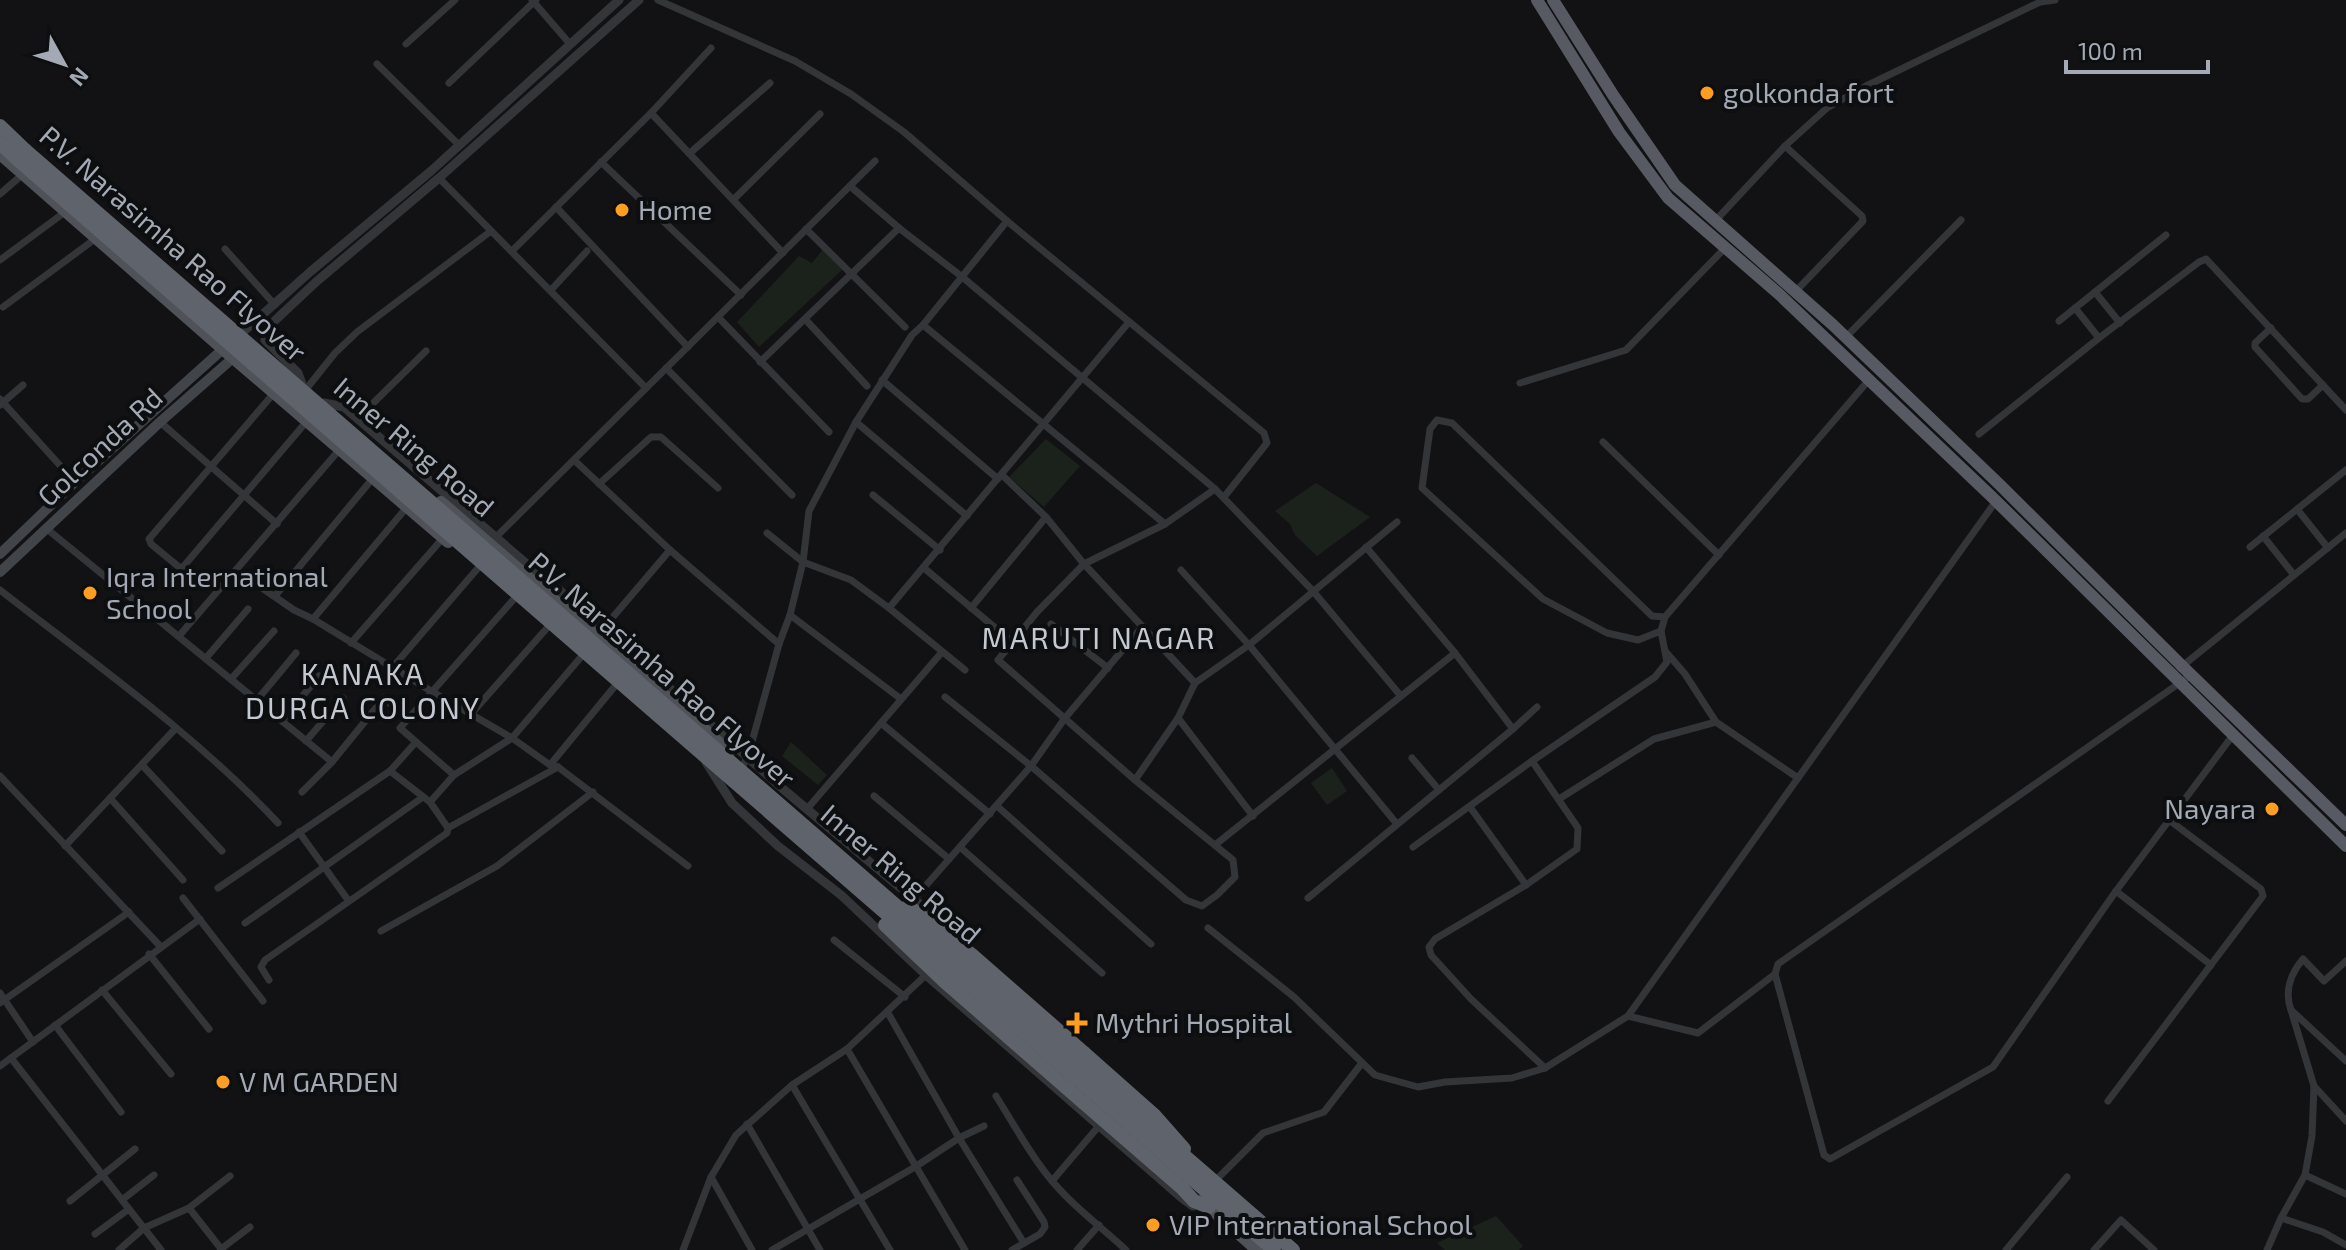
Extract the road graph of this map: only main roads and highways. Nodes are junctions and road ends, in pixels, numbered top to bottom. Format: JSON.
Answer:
{"nodes":[{"id":1,"x":1537,"y":0,"type":"edge"},
{"id":2,"x":1553,"y":0,"type":"edge"},
{"id":3,"x":0,"y":124,"type":"edge"},
{"id":4,"x":0,"y":143,"type":"edge"},
{"id":5,"x":0,"y":154,"type":"edge"},
{"id":6,"x":167,"y":266,"type":"junction"},
{"id":7,"x":150,"y":285,"type":"junction"},
{"id":8,"x":228,"y":354,"type":"junction"},
{"id":9,"x":0,"y":554,"type":"edge"},
{"id":10,"x":0,"y":572,"type":"edge"},
{"id":11,"x":613,"y":650,"type":"junction"},
{"id":12,"x":597,"y":670,"type":"junction"},
{"id":13,"x":2181,"y":675,"type":"junction"},
{"id":14,"x":774,"y":810,"type":"junction"},
{"id":15,"x":2346,"y":825,"type":"edge"},
{"id":16,"x":2346,"y":846,"type":"edge"},
{"id":17,"x":1192,"y":1160,"type":"junction"},
{"id":18,"x":1212,"y":1210,"type":"junction"},
{"id":19,"x":1256,"y":1250,"type":"edge"},
{"id":20,"x":1274,"y":1250,"type":"edge"},
{"id":21,"x":1293,"y":1250,"type":"edge"},
{"id":22,"x":1302,"y":1250,"type":"edge"}],
"edges":[{"from":1,"to":13,"type":"highway"},
{"from":2,"to":13,"type":"highway"},
{"from":3,"to":6,"type":"main road","name":"Inner Ring Road"},
{"from":3,"to":14,"type":"highway","name":"P.V. Narasimha Rao Flyover","bridge":true},
{"from":4,"to":14,"type":"highway","name":"P.V. Narasimha Rao Flyover","bridge":true},
{"from":5,"to":7,"type":"main road"},
{"from":6,"to":7,"type":"main road"},
{"from":6,"to":11,"type":"main road","name":"Inner Ring Road"},
{"from":7,"to":8,"type":"main road","name":"Inner Ring Road"},
{"from":8,"to":9,"type":"main road","name":"Golconda Rd"},
{"from":8,"to":10,"type":"main road","name":"Golconda Rd"},
{"from":8,"to":12,"type":"main road","name":"Inner Ring Road"},
{"from":11,"to":12,"type":"main road"},
{"from":11,"to":17,"type":"main road","name":"Inner Ring Road"},
{"from":12,"to":18,"type":"main road","name":"Inner Ring Road"},
{"from":13,"to":15,"type":"highway"},
{"from":13,"to":16,"type":"highway"},
{"from":14,"to":17,"type":"highway","bridge":true},
{"from":14,"to":18,"type":"highway","bridge":true},
{"from":14,"to":20,"type":"highway","name":"P.V. Narasimha Rao Flyover","bridge":true},
{"from":14,"to":21,"type":"highway","name":"P.V. Narasimha Rao Flyover","bridge":true},
{"from":17,"to":22,"type":"main road","name":"Inner Ring Road"},
{"from":18,"to":19,"type":"main road","name":"Inner Ring Road"}]}
